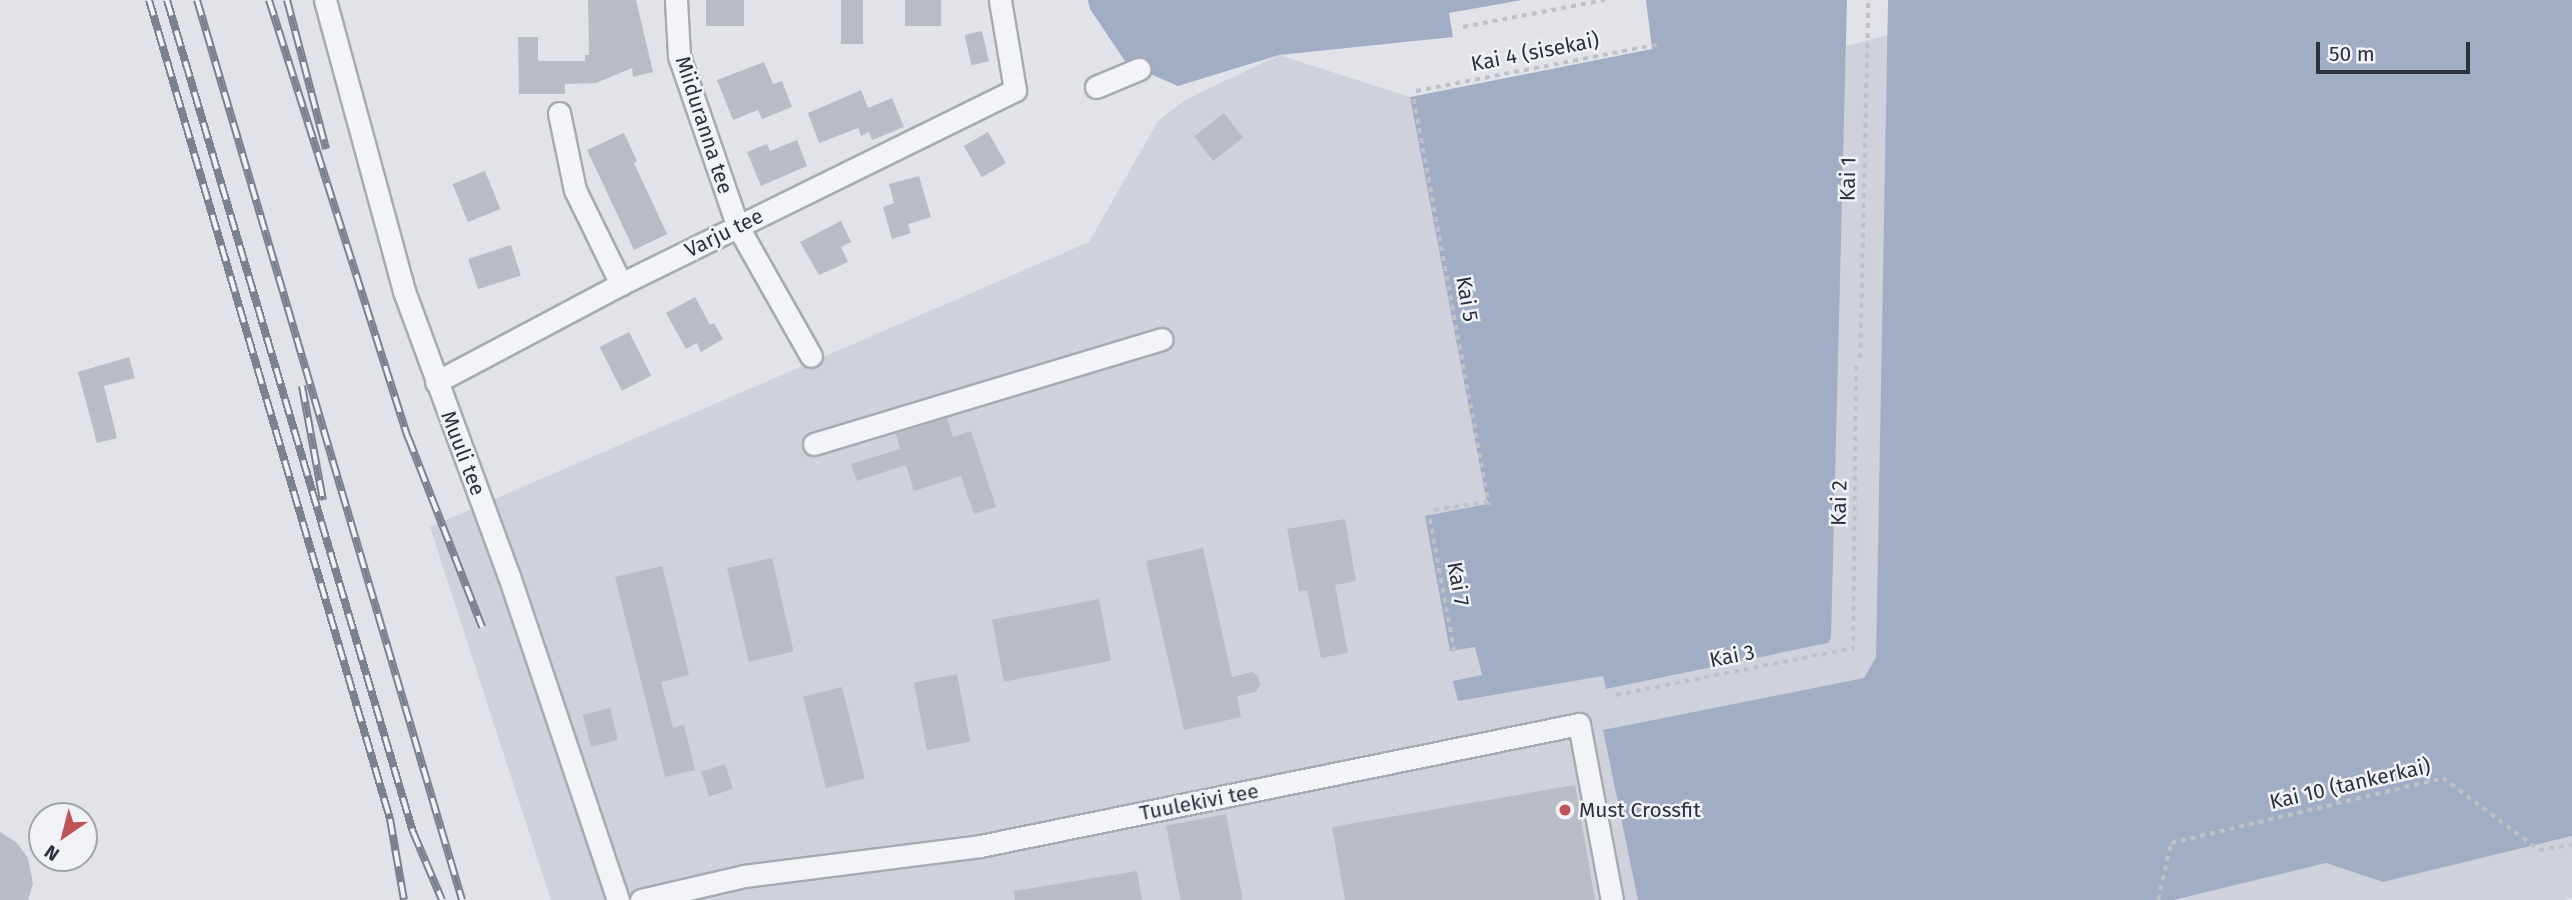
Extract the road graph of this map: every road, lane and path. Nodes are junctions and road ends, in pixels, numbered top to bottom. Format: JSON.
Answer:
{"nodes":[{"id":1,"x":326,"y":0,"type":"edge"},
{"id":2,"x":676,"y":0,"type":"edge"},
{"id":3,"x":1000,"y":0,"type":"edge"},
{"id":4,"x":1605,"y":0,"type":"edge"},
{"id":5,"x":1868,"y":0,"type":"edge"},
{"id":6,"x":1463,"y":27,"type":"dead end"},
{"id":7,"x":1661,"y":44,"type":"dead end"},
{"id":8,"x":1139,"y":69,"type":"dead end"},
{"id":9,"x":1096,"y":87,"type":"dead end"},
{"id":10,"x":1416,"y":92,"type":"dead end"},
{"id":11,"x":1414,"y":99,"type":"dead end"},
{"id":12,"x":559,"y":113,"type":"dead end"},
{"id":13,"x":738,"y":227,"type":"junction"},
{"id":14,"x":621,"y":284,"type":"junction"},
{"id":15,"x":1161,"y":339,"type":"dead end"},
{"id":16,"x":811,"y":356,"type":"dead end"},
{"id":17,"x":1860,"y":358,"type":"dead end"},
{"id":18,"x":1856,"y":366,"type":"dead end"},
{"id":19,"x":436,"y":382,"type":"junction"},
{"id":20,"x":814,"y":444,"type":"dead end"},
{"id":21,"x":1434,"y":510,"type":"dead end"},
{"id":22,"x":1430,"y":519,"type":"dead end"},
{"id":23,"x":1853,"y":641,"type":"dead end"},
{"id":24,"x":1854,"y":648,"type":"dead end"},
{"id":25,"x":1455,"y":654,"type":"dead end"},
{"id":26,"x":1616,"y":695,"type":"dead end"},
{"id":27,"x":2572,"y":845,"type":"edge"},
{"id":28,"x":618,"y":900,"type":"edge"},
{"id":29,"x":641,"y":900,"type":"edge"},
{"id":30,"x":1612,"y":900,"type":"edge"},
{"id":31,"x":2158,"y":900,"type":"edge"}],
"edges":[{"from":1,"to":19,"type":"street","name":"Muuli tee"},
{"from":2,"to":13,"type":"street","name":"Miiduranna tee"},
{"from":3,"to":13,"type":"street","name":"Varju tee"},
{"from":4,"to":6,"type":"path"},
{"from":5,"to":17,"type":"path","name":"Kai 1"},
{"from":7,"to":10,"type":"path","name":"Kai 4 (sisekai)"},
{"from":8,"to":9,"type":"street"},
{"from":11,"to":21,"type":"path","name":"Kai 5"},
{"from":12,"to":14,"type":"street"},
{"from":13,"to":14,"type":"street","name":"Varju tee"},
{"from":13,"to":16,"type":"street","name":"Miiduranna tee"},
{"from":14,"to":19,"type":"street","name":"Varju tee"},
{"from":15,"to":20,"type":"street"},
{"from":18,"to":23,"type":"path","name":"Kai 2"},
{"from":19,"to":28,"type":"street","name":"Muuli tee"},
{"from":22,"to":25,"type":"path","name":"Kai 7"},
{"from":24,"to":26,"type":"path","name":"Kai 3"},
{"from":27,"to":31,"type":"path","name":"Kai 10 (tankerkai)"},
{"from":29,"to":30,"type":"street","name":"Tuulekivi tee"}]}
